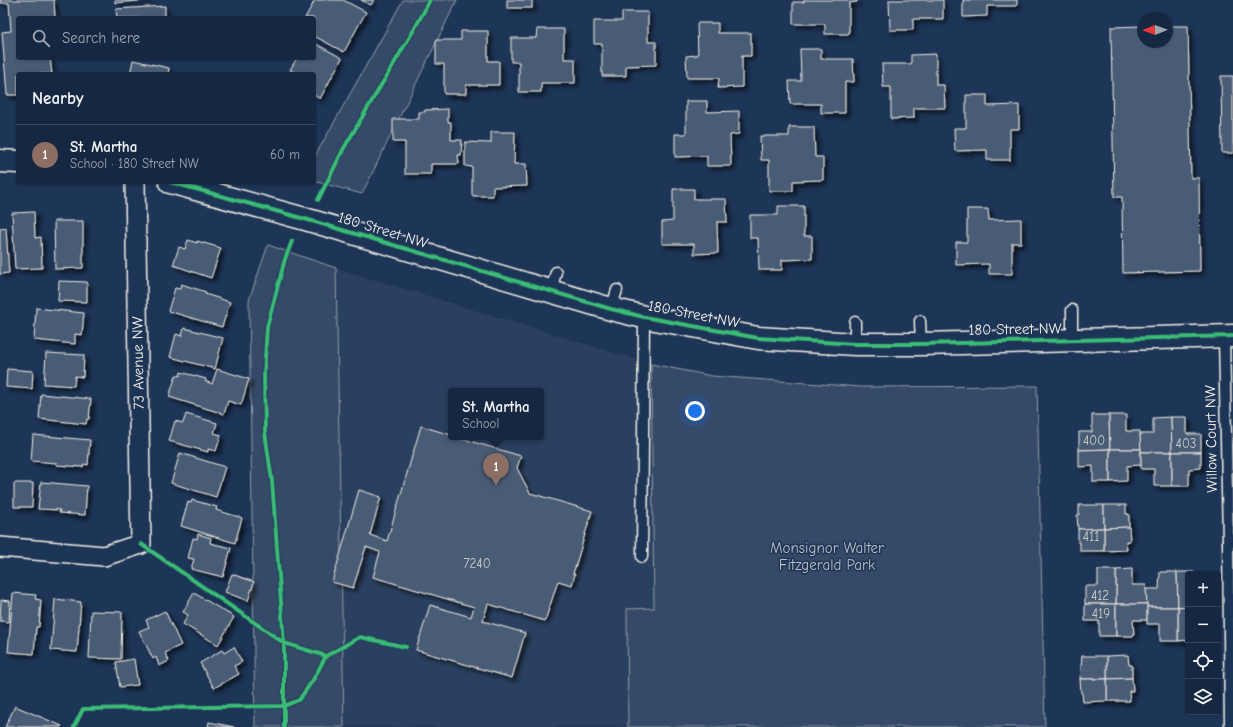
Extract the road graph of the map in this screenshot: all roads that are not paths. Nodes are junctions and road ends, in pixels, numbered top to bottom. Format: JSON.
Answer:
{"nodes":[{"id":1,"x":0,"y":161,"type":"edge"},
{"id":2,"x":16,"y":162,"type":"edge"},
{"id":3,"x":135,"y":184,"type":"edge"},
{"id":4,"x":177,"y":184,"type":"edge"},
{"id":5,"x":556,"y":272,"type":"dead end"},
{"id":6,"x":551,"y":292,"type":"junction"},
{"id":7,"x":1072,"y":310,"type":"dead end"},
{"id":8,"x":644,"y":317,"type":"junction"},
{"id":9,"x":920,"y":321,"type":"dead end"},
{"id":10,"x":854,"y":322,"type":"dead end"},
{"id":11,"x":1228,"y":336,"type":"edge"},
{"id":12,"x":1072,"y":340,"type":"junction"},
{"id":13,"x":855,"y":344,"type":"junction"},
{"id":14,"x":921,"y":344,"type":"junction"},
{"id":15,"x":1231,"y":541,"type":"edge"},
{"id":16,"x":0,"y":548,"type":"edge"},
{"id":17,"x":642,"y":557,"type":"dead end"},
{"id":18,"x":1230,"y":727,"type":"edge"}],
"edges":[{"from":1,"to":2,"type":"street"},
{"from":3,"to":16,"type":"street","name":"73 Avenue NW"},
{"from":4,"to":6,"type":"street","name":"180 Street NW"},
{"from":5,"to":6,"type":"lane"},
{"from":6,"to":8,"type":"street","name":"180 Street NW"},
{"from":7,"to":12,"type":"lane"},
{"from":8,"to":13,"type":"street","name":"180 Street NW"},
{"from":8,"to":17,"type":"lane"},
{"from":9,"to":14,"type":"lane"},
{"from":10,"to":13,"type":"lane"},
{"from":11,"to":12,"type":"street","name":"180 Street NW"},
{"from":11,"to":15,"type":"lane","name":"Willow Court NW"},
{"from":12,"to":14,"type":"street","name":"180 Street NW"},
{"from":13,"to":14,"type":"street","name":"180 Street NW"},
{"from":15,"to":18,"type":"lane","name":"Willow Court NW"}]}
